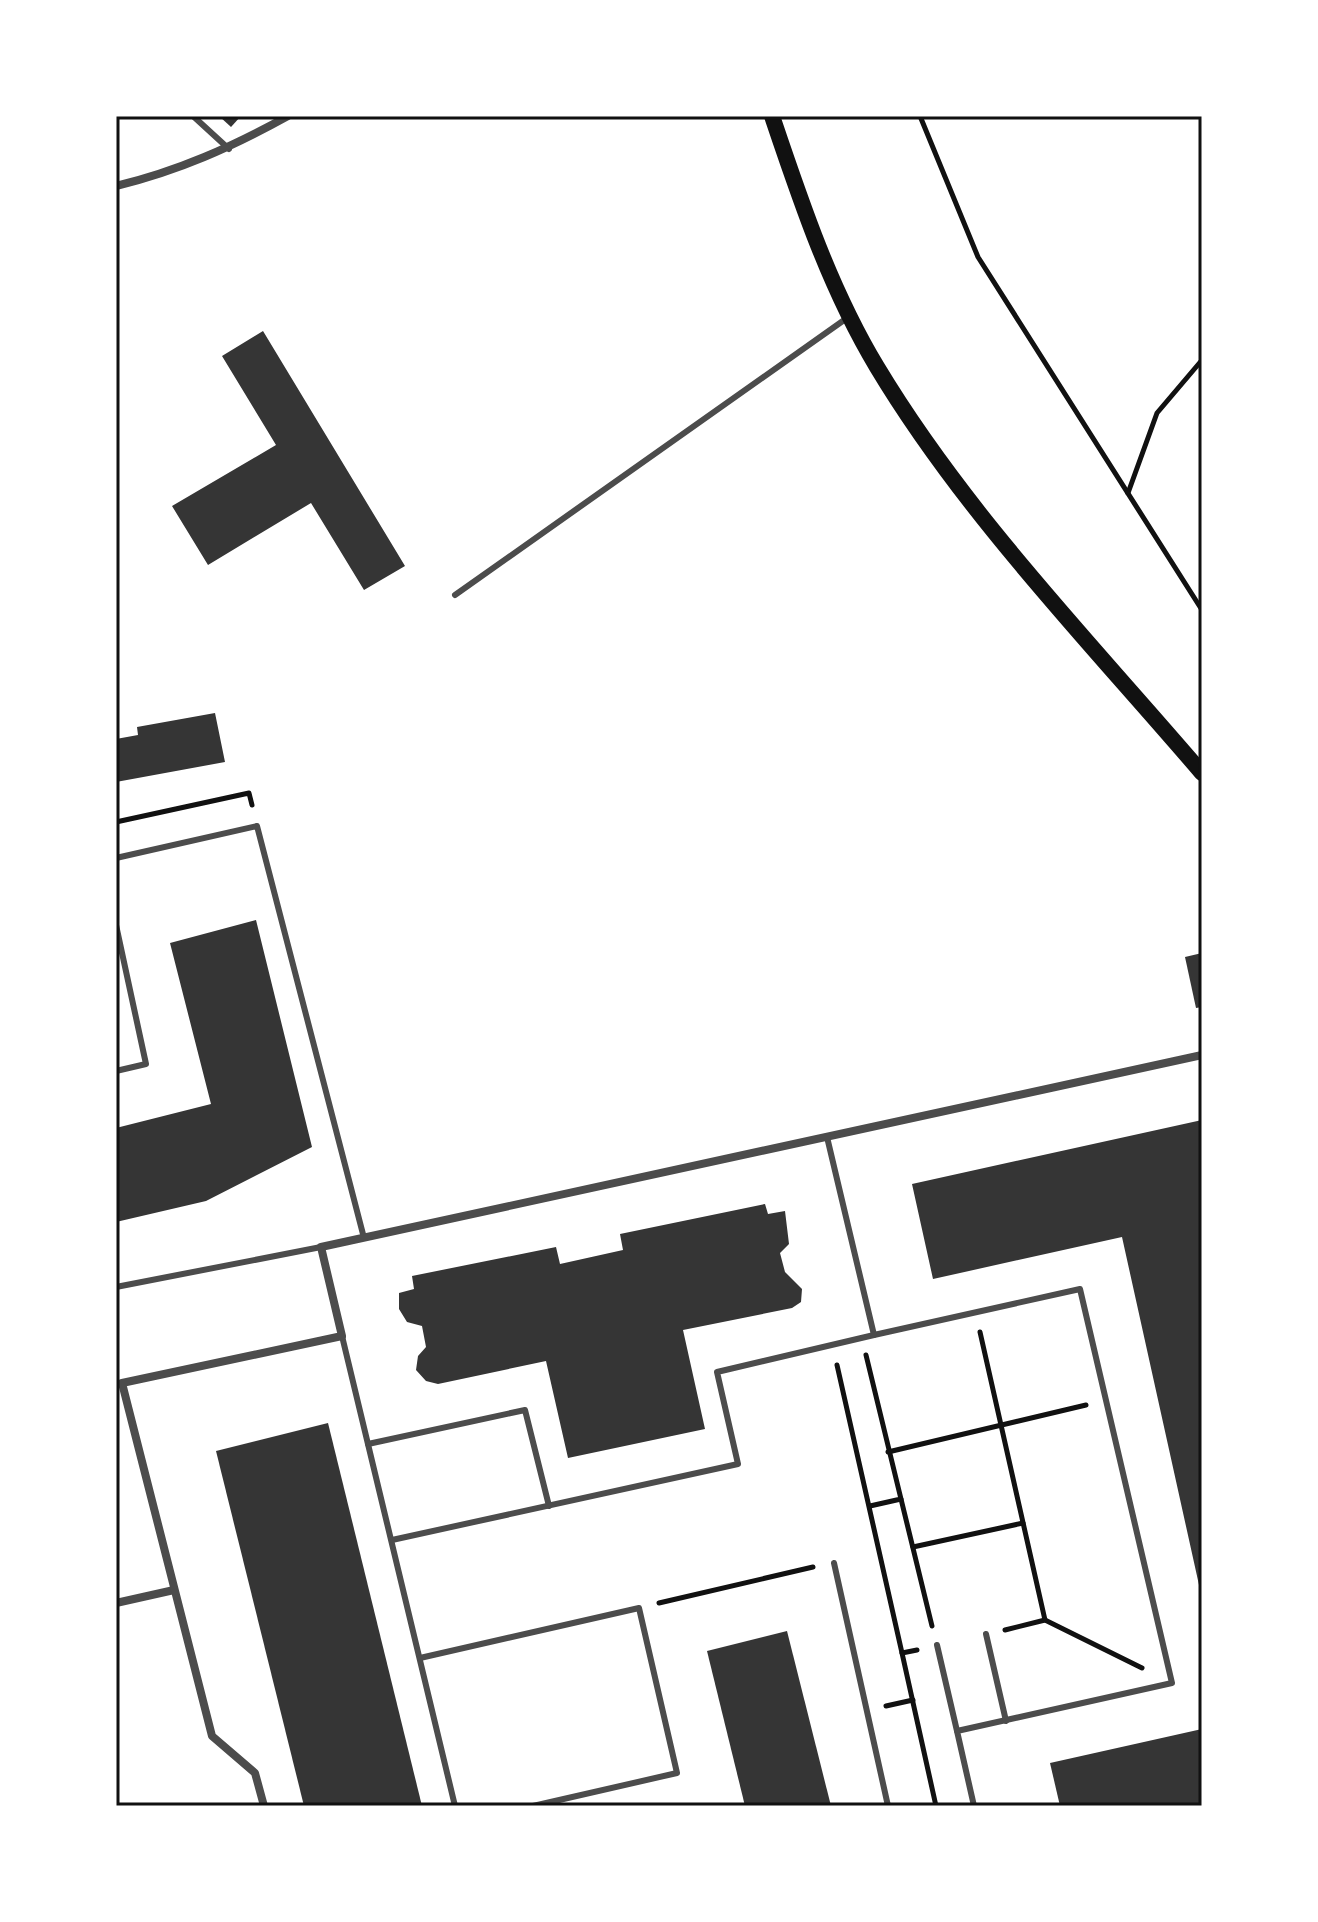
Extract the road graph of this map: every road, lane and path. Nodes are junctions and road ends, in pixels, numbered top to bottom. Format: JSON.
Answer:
{"nodes":[{"id":1,"x":193,"y":116,"type":"edge"},
{"id":2,"x":288,"y":116,"type":"edge"},
{"id":3,"x":772,"y":116,"type":"edge"},
{"id":4,"x":920,"y":116,"type":"edge"},
{"id":5,"x":229,"y":149,"type":"junction"},
{"id":6,"x":116,"y":186,"type":"edge"},
{"id":7,"x":850,"y":317,"type":"junction"},
{"id":8,"x":1202,"y":360,"type":"edge"},
{"id":9,"x":1128,"y":494,"type":"junction"},
{"id":10,"x":455,"y":595,"type":"dead end"},
{"id":11,"x":1202,"y":610,"type":"edge"},
{"id":12,"x":1202,"y":773,"type":"edge"},
{"id":13,"x":116,"y":822,"type":"edge"},
{"id":14,"x":257,"y":826,"type":"junction"},
{"id":15,"x":116,"y":858,"type":"edge"},
{"id":16,"x":116,"y":925,"type":"edge"},
{"id":17,"x":1202,"y":1055,"type":"edge"},
{"id":18,"x":116,"y":1071,"type":"edge"},
{"id":19,"x":827,"y":1137,"type":"junction"},
{"id":20,"x":364,"y":1238,"type":"junction"},
{"id":21,"x":321,"y":1247,"type":"junction"},
{"id":22,"x":116,"y":1287,"type":"edge"},
{"id":23,"x":976,"y":1313,"type":"junction"},
{"id":24,"x":874,"y":1335,"type":"junction"},
{"id":25,"x":342,"y":1336,"type":"junction"},
{"id":26,"x":863,"y":1338,"type":"junction"},
{"id":27,"x":833,"y":1345,"type":"junction"},
{"id":28,"x":1106,"y":1401,"type":"junction"},
{"id":29,"x":1001,"y":1425,"type":"junction"},
{"id":30,"x":368,"y":1444,"type":"junction"},
{"id":31,"x":888,"y":1452,"type":"junction"},
{"id":32,"x":901,"y":1499,"type":"junction"},
{"id":33,"x":549,"y":1506,"type":"junction"},
{"id":34,"x":870,"y":1506,"type":"junction"},
{"id":35,"x":1023,"y":1523,"type":"junction"},
{"id":36,"x":392,"y":1540,"type":"junction"},
{"id":37,"x":913,"y":1547,"type":"junction"},
{"id":38,"x":834,"y":1563,"type":"joint"},
{"id":39,"x":174,"y":1590,"type":"junction"},
{"id":40,"x":116,"y":1603,"type":"edge"},
{"id":41,"x":639,"y":1608,"type":"junction"},
{"id":42,"x":1045,"y":1620,"type":"junction"},
{"id":43,"x":986,"y":1634,"type":"joint"},
{"id":44,"x":937,"y":1645,"type":"junction"},
{"id":45,"x":902,"y":1653,"type":"junction"},
{"id":46,"x":420,"y":1658,"type":"junction"},
{"id":47,"x":1172,"y":1683,"type":"junction"},
{"id":48,"x":1006,"y":1721,"type":"junction"},
{"id":49,"x":957,"y":1731,"type":"junction"},
{"id":50,"x":264,"y":1806,"type":"edge"},
{"id":51,"x":455,"y":1806,"type":"edge"},
{"id":52,"x":533,"y":1806,"type":"edge"},
{"id":53,"x":888,"y":1806,"type":"edge"},
{"id":54,"x":936,"y":1806,"type":"edge"},
{"id":55,"x":974,"y":1806,"type":"edge"}],
"edges":[{"from":1,"to":5,"type":"lane"},
{"from":2,"to":5,"type":"street"},
{"from":3,"to":7,"type":"main road"},
{"from":4,"to":9,"type":"path"},
{"from":5,"to":6,"type":"street"},
{"from":7,"to":10,"type":"lane"},
{"from":7,"to":12,"type":"main road"},
{"from":8,"to":9,"type":"path"},
{"from":9,"to":11,"type":"path"},
{"from":13,"to":14,"type":"path"},
{"from":14,"to":15,"type":"lane"},
{"from":14,"to":20,"type":"lane"},
{"from":16,"to":18,"type":"lane"},
{"from":17,"to":19,"type":"street"},
{"from":19,"to":20,"type":"street"},
{"from":19,"to":24,"type":"lane"},
{"from":20,"to":21,"type":"street"},
{"from":21,"to":22,"type":"lane"},
{"from":21,"to":25,"type":"street"},
{"from":23,"to":24,"type":"lane"},
{"from":23,"to":28,"type":"lane"},
{"from":23,"to":29,"type":"path"},
{"from":24,"to":26,"type":"lane"},
{"from":25,"to":30,"type":"lane"},
{"from":25,"to":39,"type":"street"},
{"from":26,"to":27,"type":"lane"},
{"from":26,"to":31,"type":"path"},
{"from":27,"to":33,"type":"lane"},
{"from":27,"to":34,"type":"path"},
{"from":28,"to":29,"type":"path"},
{"from":28,"to":47,"type":"lane"},
{"from":29,"to":31,"type":"path"},
{"from":29,"to":35,"type":"path"},
{"from":30,"to":33,"type":"lane"},
{"from":30,"to":36,"type":"lane"},
{"from":31,"to":32,"type":"path"},
{"from":32,"to":34,"type":"path"},
{"from":32,"to":37,"type":"path"},
{"from":33,"to":36,"type":"lane"},
{"from":34,"to":45,"type":"path"},
{"from":35,"to":37,"type":"path"},
{"from":35,"to":42,"type":"path"},
{"from":36,"to":46,"type":"lane"},
{"from":37,"to":44,"type":"path"},
{"from":38,"to":41,"type":"path"},
{"from":38,"to":53,"type":"lane"},
{"from":39,"to":40,"type":"street"},
{"from":39,"to":50,"type":"street"},
{"from":41,"to":46,"type":"lane"},
{"from":41,"to":52,"type":"lane"},
{"from":42,"to":43,"type":"path"},
{"from":42,"to":47,"type":"path"},
{"from":43,"to":48,"type":"lane"},
{"from":44,"to":45,"type":"path"},
{"from":44,"to":49,"type":"lane"},
{"from":45,"to":54,"type":"path"},
{"from":46,"to":51,"type":"lane"},
{"from":47,"to":48,"type":"lane"},
{"from":48,"to":49,"type":"lane"},
{"from":49,"to":55,"type":"lane"}]}
